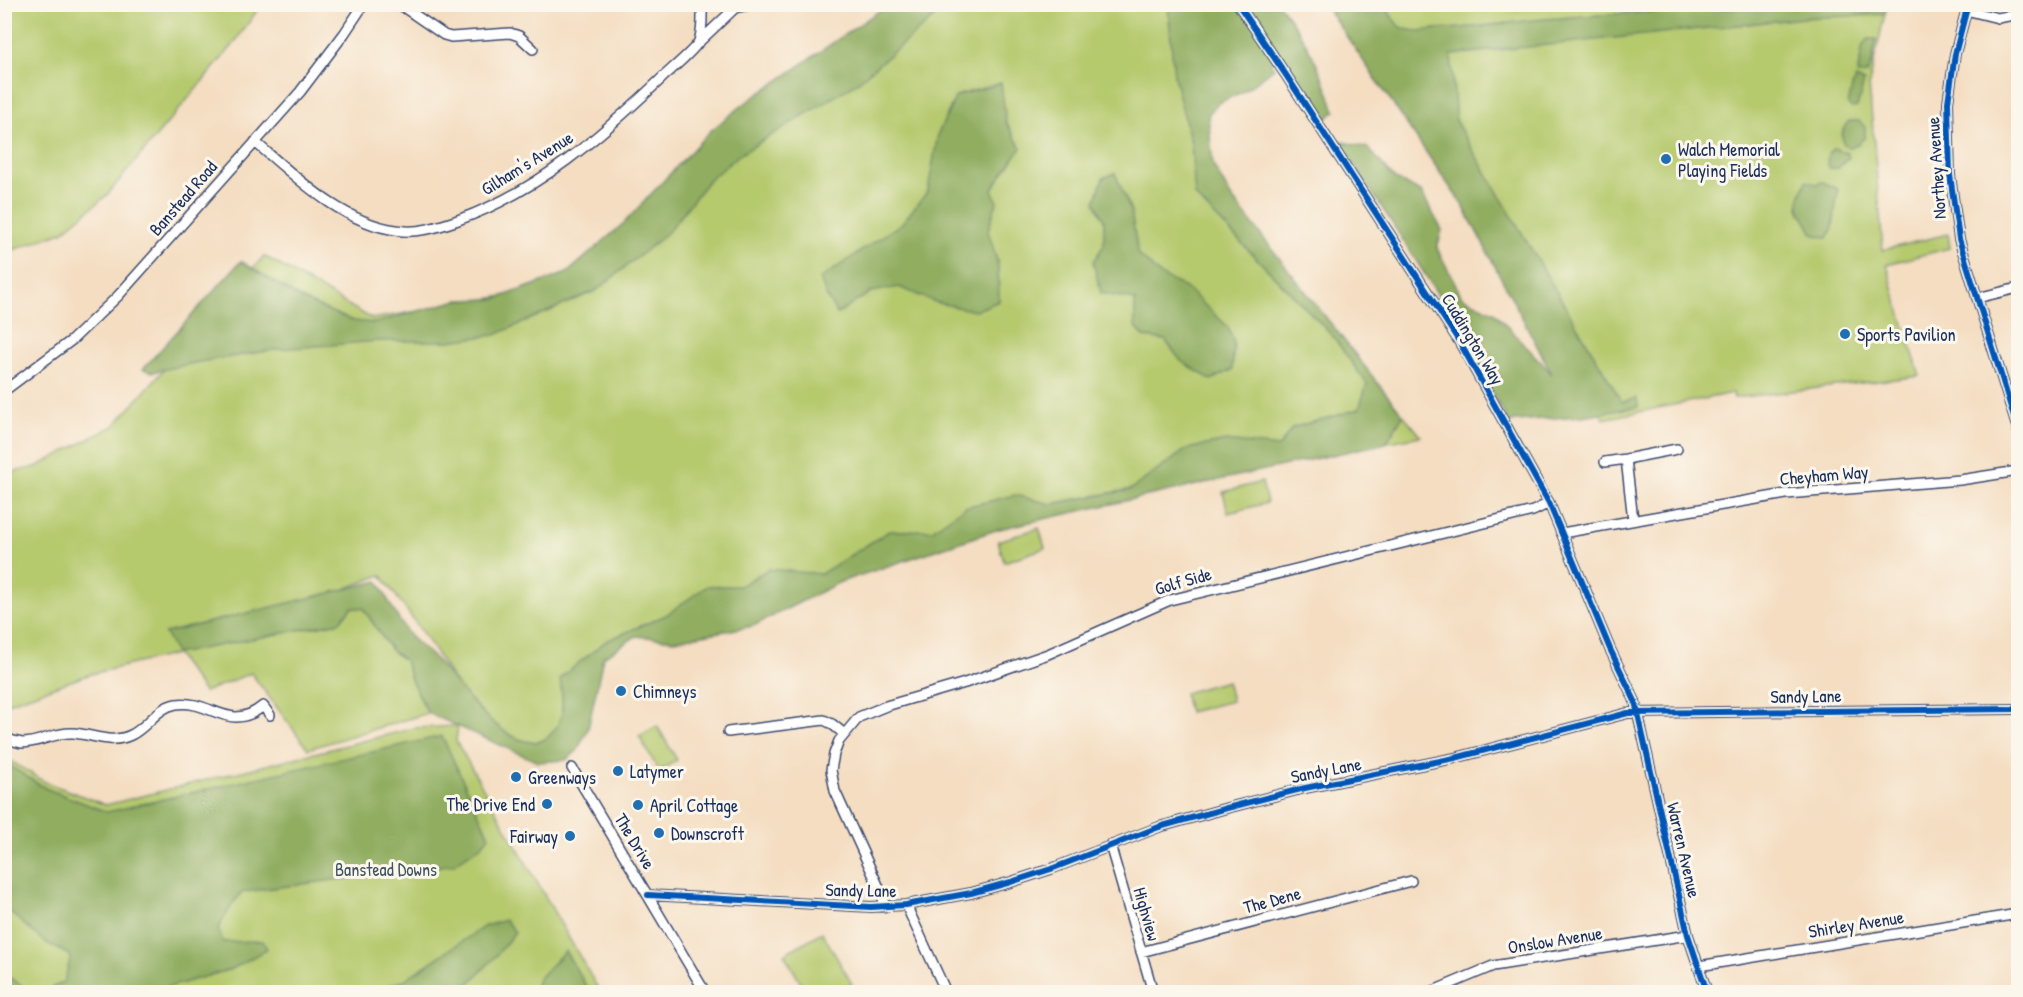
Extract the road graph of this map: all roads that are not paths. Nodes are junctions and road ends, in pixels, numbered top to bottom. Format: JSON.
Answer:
{"nodes":[{"id":1,"x":364,"y":4,"type":"edge"},
{"id":2,"x":399,"y":4,"type":"edge"},
{"id":3,"x":702,"y":4,"type":"edge"},
{"id":4,"x":753,"y":4,"type":"edge"},
{"id":5,"x":1238,"y":4,"type":"edge"},
{"id":6,"x":733,"y":6,"type":"edge"},
{"id":7,"x":1967,"y":7,"type":"edge"},
{"id":8,"x":2019,"y":14,"type":"edge"},
{"id":9,"x":699,"y":42,"type":"junction"},
{"id":10,"x":533,"y":49,"type":"dead end"},
{"id":11,"x":255,"y":142,"type":"junction"},
{"id":12,"x":2019,"y":288,"type":"edge"},
{"id":13,"x":1977,"y":298,"type":"junction"},
{"id":14,"x":4,"y":391,"type":"edge"},
{"id":15,"x":2019,"y":430,"type":"edge"},
{"id":16,"x":1677,"y":449,"type":"dead end"},
{"id":17,"x":1626,"y":459,"type":"junction"},
{"id":18,"x":1605,"y":462,"type":"dead end"},
{"id":19,"x":2019,"y":471,"type":"edge"},
{"id":20,"x":1549,"y":503,"type":"junction"},
{"id":21,"x":1633,"y":520,"type":"junction"},
{"id":22,"x":1562,"y":533,"type":"junction"},
{"id":23,"x":2019,"y":709,"type":"edge"},
{"id":24,"x":1637,"y":712,"type":"junction"},
{"id":25,"x":270,"y":715,"type":"dead end"},
{"id":26,"x":728,"y":732,"type":"dead end"},
{"id":27,"x":843,"y":733,"type":"junction"},
{"id":28,"x":4,"y":738,"type":"edge"},
{"id":29,"x":572,"y":768,"type":"dead end"},
{"id":30,"x":1110,"y":845,"type":"junction"},
{"id":31,"x":1412,"y":880,"type":"dead end"},
{"id":32,"x":648,"y":896,"type":"junction"},
{"id":33,"x":906,"y":905,"type":"junction"},
{"id":34,"x":885,"y":906,"type":"junction"},
{"id":35,"x":2019,"y":914,"type":"edge"},
{"id":36,"x":1688,"y":935,"type":"junction"},
{"id":37,"x":1141,"y":952,"type":"junction"},
{"id":38,"x":1700,"y":966,"type":"junction"},
{"id":39,"x":705,"y":993,"type":"edge"},
{"id":40,"x":946,"y":993,"type":"edge"},
{"id":41,"x":1153,"y":993,"type":"edge"},
{"id":42,"x":1431,"y":993,"type":"edge"},
{"id":43,"x":1707,"y":993,"type":"edge"}],
"edges":[{"from":1,"to":11,"type":"street","name":"Banstead Road"},
{"from":2,"to":10,"type":"street"},
{"from":3,"to":9,"type":"street"},
{"from":4,"to":6,"type":"street","name":"Gilham's Avenue"},
{"from":5,"to":20,"type":"street","name":"Cuddington Way"},
{"from":6,"to":9,"type":"street","name":"Gilham's Avenue"},
{"from":7,"to":8,"type":"street"},
{"from":7,"to":13,"type":"street","name":"Northey Avenue"},
{"from":9,"to":11,"type":"street","name":"Gilham's Avenue"},
{"from":11,"to":14,"type":"street","name":"Banstead Road"},
{"from":12,"to":13,"type":"street"},
{"from":13,"to":15,"type":"street","name":"Northey Avenue"},
{"from":16,"to":17,"type":"street"},
{"from":17,"to":18,"type":"street"},
{"from":17,"to":21,"type":"street"},
{"from":19,"to":21,"type":"street","name":"Cheyham Way"},
{"from":20,"to":22,"type":"street","name":"Cuddington Way"},
{"from":20,"to":27,"type":"street","name":"Golf Side"},
{"from":21,"to":22,"type":"street","name":"Cheyham Way"},
{"from":22,"to":24,"type":"street","name":"Cuddington Way"},
{"from":23,"to":24,"type":"street","name":"Sandy Lane"},
{"from":24,"to":30,"type":"street","name":"Sandy Lane"},
{"from":24,"to":36,"type":"street","name":"Warren Avenue"},
{"from":25,"to":28,"type":"street"},
{"from":26,"to":27,"type":"street"},
{"from":27,"to":34,"type":"street","name":"Golf Side"},
{"from":29,"to":32,"type":"street","name":"The Drive"},
{"from":30,"to":33,"type":"street","name":"Sandy Lane"},
{"from":30,"to":37,"type":"street","name":"Highview"},
{"from":31,"to":37,"type":"street","name":"The Dene"},
{"from":32,"to":34,"type":"street","name":"Sandy Lane"},
{"from":32,"to":39,"type":"street","name":"The Drive"},
{"from":33,"to":34,"type":"street","name":"Sandy Lane"},
{"from":33,"to":40,"type":"street"},
{"from":35,"to":38,"type":"street","name":"Shirley Avenue"},
{"from":36,"to":38,"type":"street","name":"Warren Avenue"},
{"from":36,"to":42,"type":"street","name":"Onslow Avenue"},
{"from":37,"to":41,"type":"street","name":"Highview"},
{"from":38,"to":43,"type":"street","name":"Warren Avenue"}]}
